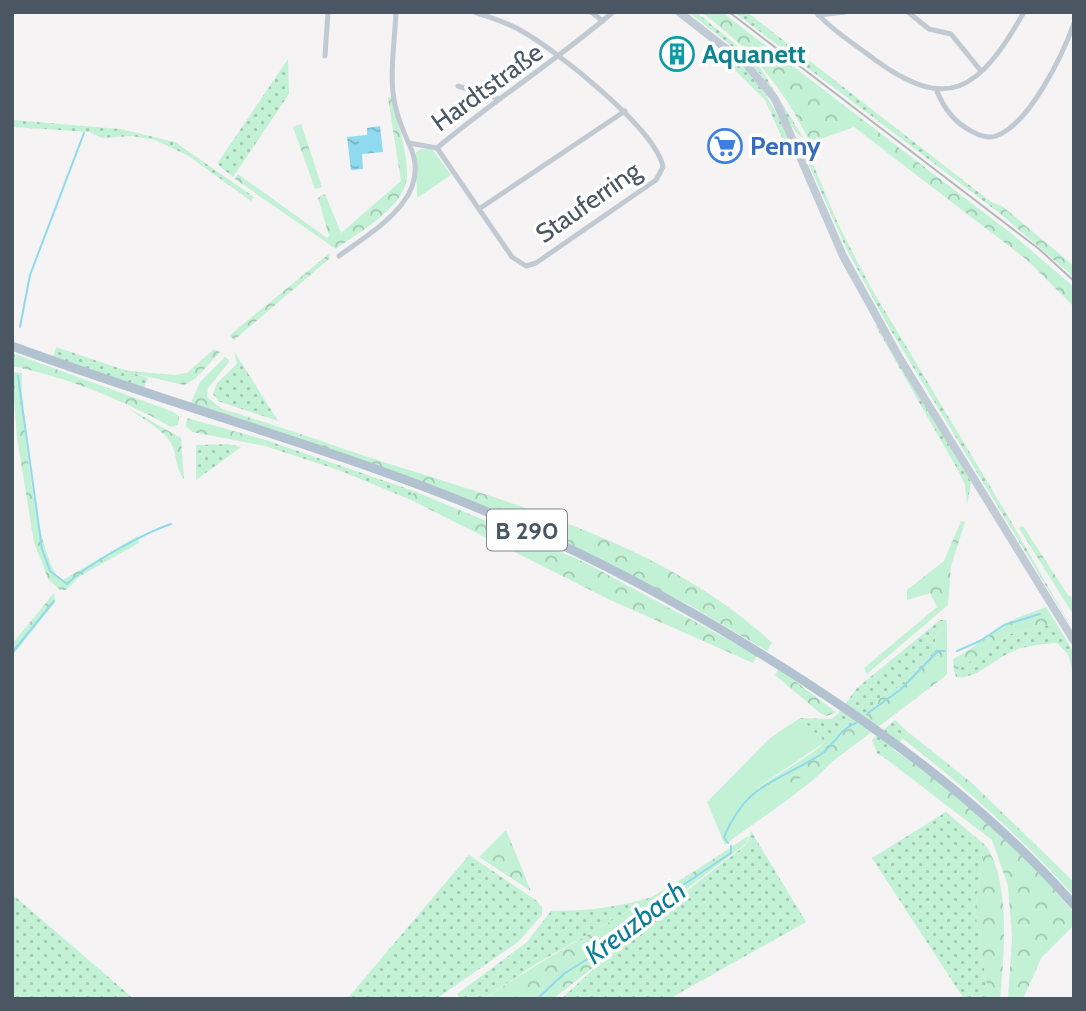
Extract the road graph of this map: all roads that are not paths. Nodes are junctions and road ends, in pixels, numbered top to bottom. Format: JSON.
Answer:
{"nodes":[{"id":1,"x":328,"y":12,"type":"edge"},
{"id":2,"x":396,"y":12,"type":"edge"},
{"id":3,"x":474,"y":12,"type":"edge"},
{"id":4,"x":591,"y":12,"type":"edge"},
{"id":5,"x":613,"y":12,"type":"edge"},
{"id":6,"x":679,"y":12,"type":"edge"},
{"id":7,"x":845,"y":12,"type":"edge"},
{"id":8,"x":908,"y":12,"type":"edge"},
{"id":9,"x":1024,"y":12,"type":"edge"},
{"id":10,"x":817,"y":14,"type":"edge"},
{"id":11,"x":603,"y":21,"type":"junction"},
{"id":12,"x":1074,"y":23,"type":"edge"},
{"id":13,"x":325,"y":56,"type":"dead end"},
{"id":14,"x":559,"y":58,"type":"junction"},
{"id":15,"x":981,"y":71,"type":"junction"},
{"id":16,"x":458,"y":86,"type":"dead end"},
{"id":17,"x":937,"y":91,"type":"junction"},
{"id":18,"x":497,"y":98,"type":"junction"},
{"id":19,"x":625,"y":111,"type":"junction"},
{"id":20,"x":409,"y":144,"type":"junction"},
{"id":21,"x":437,"y":148,"type":"junction"},
{"id":22,"x":479,"y":209,"type":"junction"},
{"id":23,"x":339,"y":257,"type":"dead end"},
{"id":24,"x":12,"y":346,"type":"edge"},
{"id":25,"x":1074,"y":641,"type":"edge"},
{"id":26,"x":1074,"y":905,"type":"edge"}],
"edges":[{"from":1,"to":13,"type":"street"},
{"from":2,"to":20,"type":"street"},
{"from":3,"to":14,"type":"street","name":"Stauferring"},
{"from":4,"to":11,"type":"street"},
{"from":5,"to":11,"type":"street","name":"Hardtstraße"},
{"from":6,"to":25,"type":"street"},
{"from":7,"to":10,"type":"street"},
{"from":8,"to":15,"type":"street"},
{"from":9,"to":15,"type":"street"},
{"from":10,"to":17,"type":"street"},
{"from":11,"to":14,"type":"street","name":"Hardtstraße"},
{"from":12,"to":17,"type":"street"},
{"from":14,"to":18,"type":"street","name":"Hardtstraße"},
{"from":14,"to":19,"type":"street","name":"Stauferring"},
{"from":15,"to":17,"type":"street"},
{"from":16,"to":18,"type":"street"},
{"from":18,"to":21,"type":"street","name":"Hardtstraße"},
{"from":19,"to":22,"type":"street"},
{"from":19,"to":22,"type":"street","name":"Stauferring"},
{"from":20,"to":21,"type":"street","name":"Hardtstraße"},
{"from":20,"to":23,"type":"street"},
{"from":21,"to":22,"type":"street","name":"Stauferring"},
{"from":24,"to":26,"type":"main road","number":"B 290"}]}
